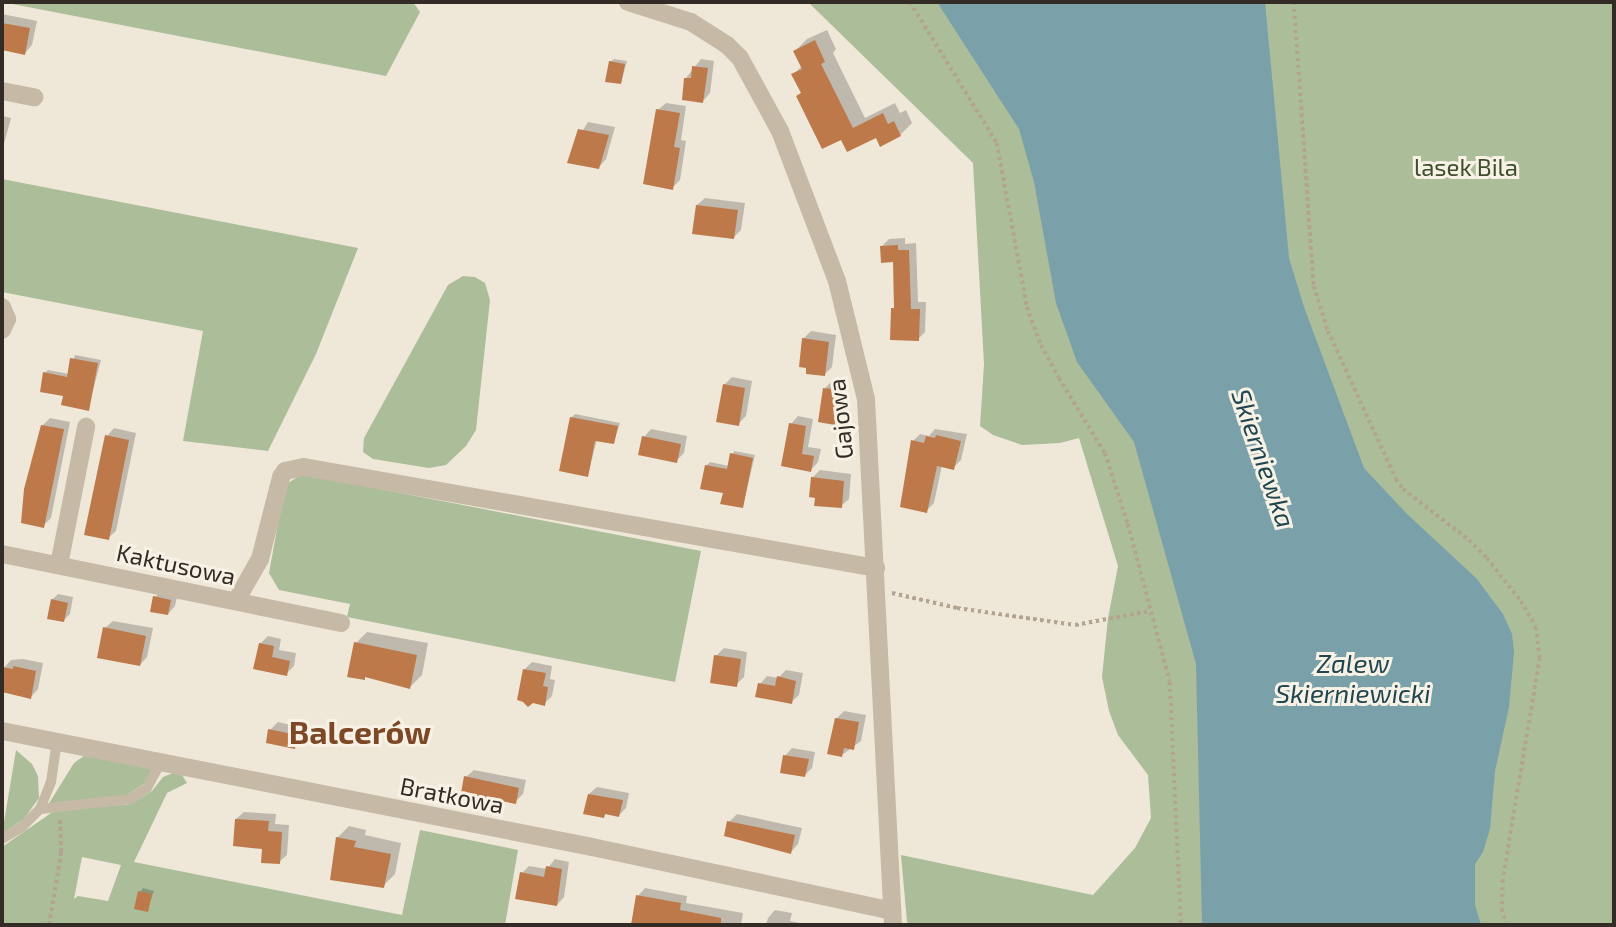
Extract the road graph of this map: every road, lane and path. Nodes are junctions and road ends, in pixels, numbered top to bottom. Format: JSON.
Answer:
{"nodes":[{"id":1,"x":628,"y":2,"type":"edge"},
{"id":2,"x":910,"y":2,"type":"edge"},
{"id":3,"x":1294,"y":2,"type":"edge"},
{"id":4,"x":2,"y":91,"type":"edge"},
{"id":5,"x":34,"y":97,"type":"dead end"},
{"id":6,"x":2,"y":307,"type":"edge"},
{"id":7,"x":2,"y":330,"type":"edge"},
{"id":8,"x":86,"y":427,"type":"dead end"},
{"id":9,"x":2,"y":554,"type":"edge"},
{"id":10,"x":59,"y":565,"type":"junction"},
{"id":11,"x":876,"y":568,"type":"junction"},
{"id":12,"x":877,"y":589,"type":"junction"},
{"id":13,"x":236,"y":601,"type":"junction"},
{"id":14,"x":1150,"y":610,"type":"junction"},
{"id":15,"x":341,"y":623,"type":"dead end"},
{"id":16,"x":2,"y":731,"type":"edge"},
{"id":17,"x":57,"y":741,"type":"junction"},
{"id":18,"x":161,"y":762,"type":"junction"},
{"id":19,"x":40,"y":808,"type":"junction"},
{"id":20,"x":58,"y":808,"type":"junction"},
{"id":21,"x":2,"y":839,"type":"edge"},
{"id":22,"x":892,"y":918,"type":"edge"},
{"id":23,"x":49,"y":925,"type":"edge"},
{"id":24,"x":1181,"y":925,"type":"edge"},
{"id":25,"x":1506,"y":925,"type":"edge"}],
"edges":[{"from":1,"to":11,"type":"street","name":"Gajowa"},
{"from":2,"to":14,"type":"path"},
{"from":3,"to":25,"type":"path"},
{"from":4,"to":5,"type":"street"},
{"from":6,"to":7,"type":"street"},
{"from":8,"to":10,"type":"street"},
{"from":9,"to":10,"type":"street","name":"Kaktusowa"},
{"from":10,"to":13,"type":"street","name":"Kaktusowa"},
{"from":11,"to":12,"type":"street","name":"Gajowa"},
{"from":11,"to":13,"type":"street"},
{"from":12,"to":14,"type":"path"},
{"from":12,"to":22,"type":"street","name":"Gajowa"},
{"from":13,"to":15,"type":"street","name":"Kaktusowa"},
{"from":14,"to":24,"type":"path"},
{"from":16,"to":17,"type":"street","name":"Bratkowa"},
{"from":17,"to":18,"type":"street","name":"Bratkowa"},
{"from":17,"to":19,"type":"lane"},
{"from":18,"to":20,"type":"lane"},
{"from":18,"to":22,"type":"street","name":"Bratkowa"},
{"from":19,"to":20,"type":"lane"},
{"from":19,"to":21,"type":"lane"},
{"from":20,"to":23,"type":"path"}]}
